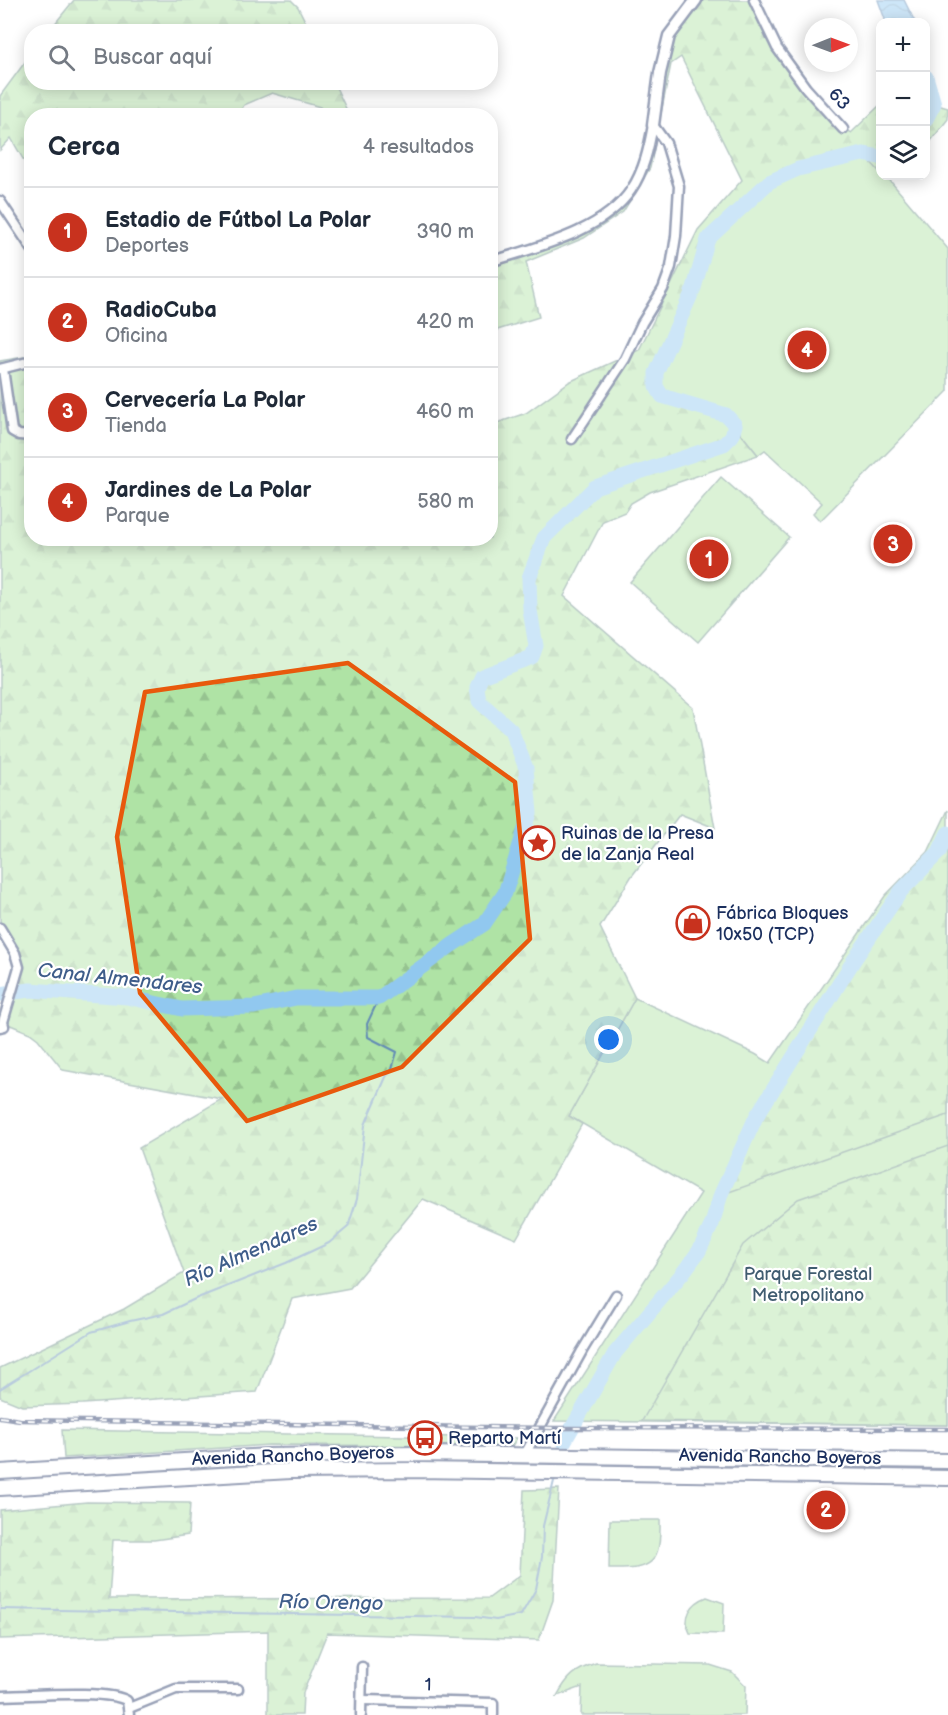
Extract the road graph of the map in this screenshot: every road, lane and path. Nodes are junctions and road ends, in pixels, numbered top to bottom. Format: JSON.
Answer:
{"nodes":[{"id":1,"x":696,"y":0,"type":"edge"},
{"id":2,"x":754,"y":0,"type":"edge"},
{"id":3,"x":653,"y":125,"type":"junction"},
{"id":4,"x":843,"y":129,"type":"dead end"},
{"id":5,"x":0,"y":201,"type":"edge"},
{"id":6,"x":24,"y":237,"type":"edge"},
{"id":7,"x":498,"y":259,"type":"edge"},
{"id":8,"x":24,"y":363,"type":"edge"},
{"id":9,"x":2,"y":369,"type":"edge"},
{"id":10,"x":24,"y":435,"type":"edge"},
{"id":11,"x":572,"y":439,"type":"dead end"},
{"id":12,"x":0,"y":930,"type":"edge"},
{"id":13,"x":2,"y":1024,"type":"edge"},
{"id":14,"x":616,"y":1295,"type":"dead end"},
{"id":15,"x":524,"y":1456,"type":"junction"},
{"id":16,"x":948,"y":1461,"type":"edge"},
{"id":17,"x":0,"y":1472,"type":"edge"},
{"id":18,"x":948,"y":1478,"type":"edge"},
{"id":19,"x":0,"y":1488,"type":"edge"},
{"id":20,"x":362,"y":1667,"type":"dead end"},
{"id":21,"x":238,"y":1689,"type":"dead end"},
{"id":22,"x":0,"y":1696,"type":"edge"},
{"id":23,"x":362,"y":1700,"type":"junction"},
{"id":24,"x":129,"y":1711,"type":"edge"},
{"id":25,"x":361,"y":1715,"type":"edge"},
{"id":26,"x":493,"y":1715,"type":"edge"}],
"edges":[{"from":1,"to":3,"type":"street"},
{"from":2,"to":4,"type":"street","name":"63"},
{"from":3,"to":7,"type":"street"},
{"from":3,"to":11,"type":"street"},
{"from":5,"to":6,"type":"street"},
{"from":8,"to":9,"type":"street"},
{"from":9,"to":10,"type":"street"},
{"from":12,"to":13,"type":"street"},
{"from":14,"to":15,"type":"street"},
{"from":15,"to":16,"type":"highway","name":"Avenida Rancho Boyeros"},
{"from":15,"to":17,"type":"highway","name":"Avenida Rancho Boyeros"},
{"from":18,"to":19,"type":"highway","name":"Avenida Rancho Boyeros"},
{"from":20,"to":23,"type":"street"},
{"from":21,"to":24,"type":"street"},
{"from":22,"to":24,"type":"street"},
{"from":23,"to":25,"type":"street"},
{"from":23,"to":26,"type":"street","name":"1"}]}
